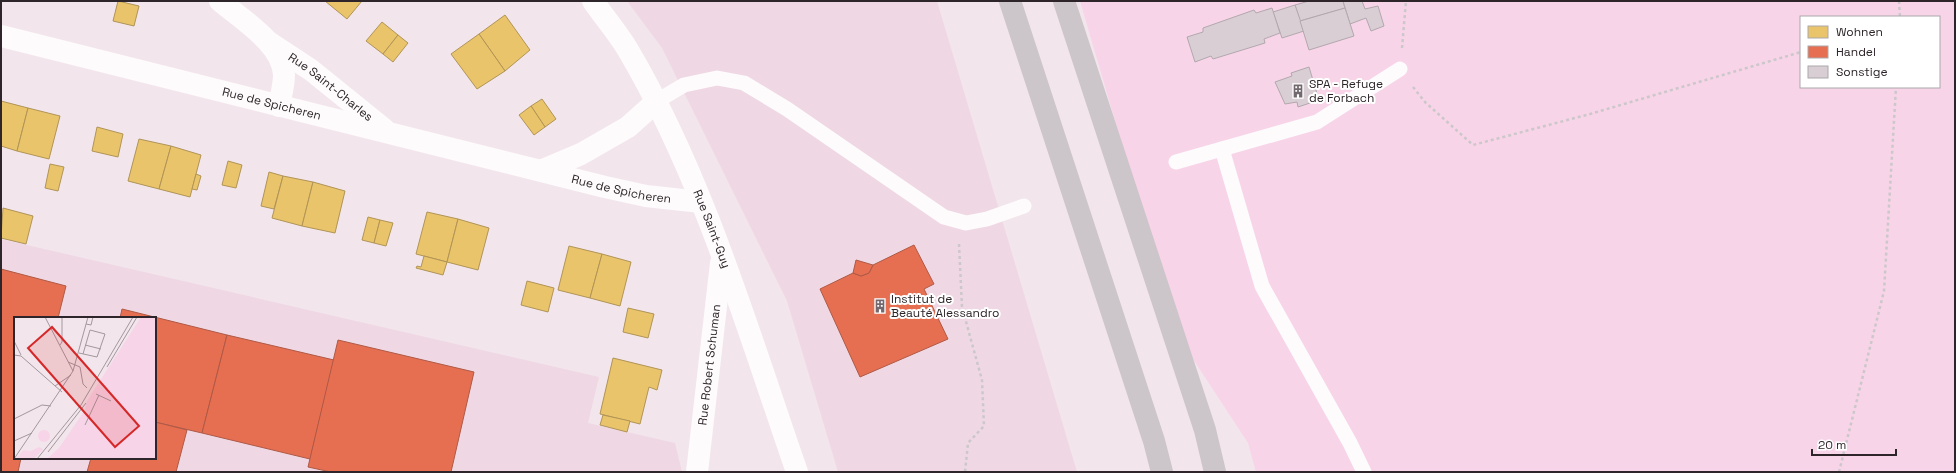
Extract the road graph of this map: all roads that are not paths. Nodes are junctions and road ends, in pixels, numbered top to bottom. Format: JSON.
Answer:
{"nodes":[{"id":1,"x":220,"y":1,"type":"edge"},
{"id":2,"x":593,"y":1,"type":"edge"},
{"id":3,"x":1010,"y":1,"type":"edge"},
{"id":4,"x":1064,"y":1,"type":"edge"},
{"id":5,"x":1,"y":36,"type":"edge"},
{"id":6,"x":270,"y":43,"type":"junction"},
{"id":7,"x":1400,"y":69,"type":"road end"},
{"id":8,"x":657,"y":101,"type":"junction"},
{"id":9,"x":279,"y":106,"type":"junction"},
{"id":10,"x":389,"y":133,"type":"junction"},
{"id":11,"x":1222,"y":149,"type":"junction"},
{"id":12,"x":1176,"y":162,"type":"dead end"},
{"id":13,"x":543,"y":170,"type":"junction"},
{"id":14,"x":701,"y":202,"type":"junction"},
{"id":15,"x":1024,"y":206,"type":"dead end"},
{"id":16,"x":722,"y":258,"type":"junction"},
{"id":17,"x":697,"y":472,"type":"edge"},
{"id":18,"x":797,"y":472,"type":"edge"},
{"id":19,"x":1162,"y":472,"type":"edge"},
{"id":20,"x":1215,"y":472,"type":"edge"},
{"id":21,"x":1364,"y":472,"type":"edge"}],
"edges":[{"from":1,"to":6,"type":"street","name":"Rue Saint-Charles"},
{"from":2,"to":8,"type":"street","name":"Rue Saint-Guy"},
{"from":3,"to":19,"type":"highway"},
{"from":4,"to":20,"type":"highway"},
{"from":5,"to":9,"type":"street","name":"Rue de Spicheren"},
{"from":6,"to":9,"type":"street","name":"Rue Saint-Charles"},
{"from":6,"to":10,"type":"street","name":"Rue Saint-Charles"},
{"from":7,"to":11,"type":"lane"},
{"from":8,"to":13,"type":"street","name":"Rue de Spicheren"},
{"from":8,"to":14,"type":"street","name":"Rue Saint-Guy"},
{"from":8,"to":15,"type":"lane"},
{"from":9,"to":10,"type":"street","name":"Rue de Spicheren"},
{"from":10,"to":13,"type":"street","name":"Rue de Spicheren"},
{"from":11,"to":12,"type":"lane"},
{"from":11,"to":21,"type":"lane"},
{"from":13,"to":14,"type":"street","name":"Rue de Spicheren"},
{"from":14,"to":16,"type":"street","name":"Rue Saint-Guy"},
{"from":16,"to":17,"type":"street","name":"Rue Robert Schuman"},
{"from":16,"to":18,"type":"street","name":"Rue Saint-Guy"}]}
